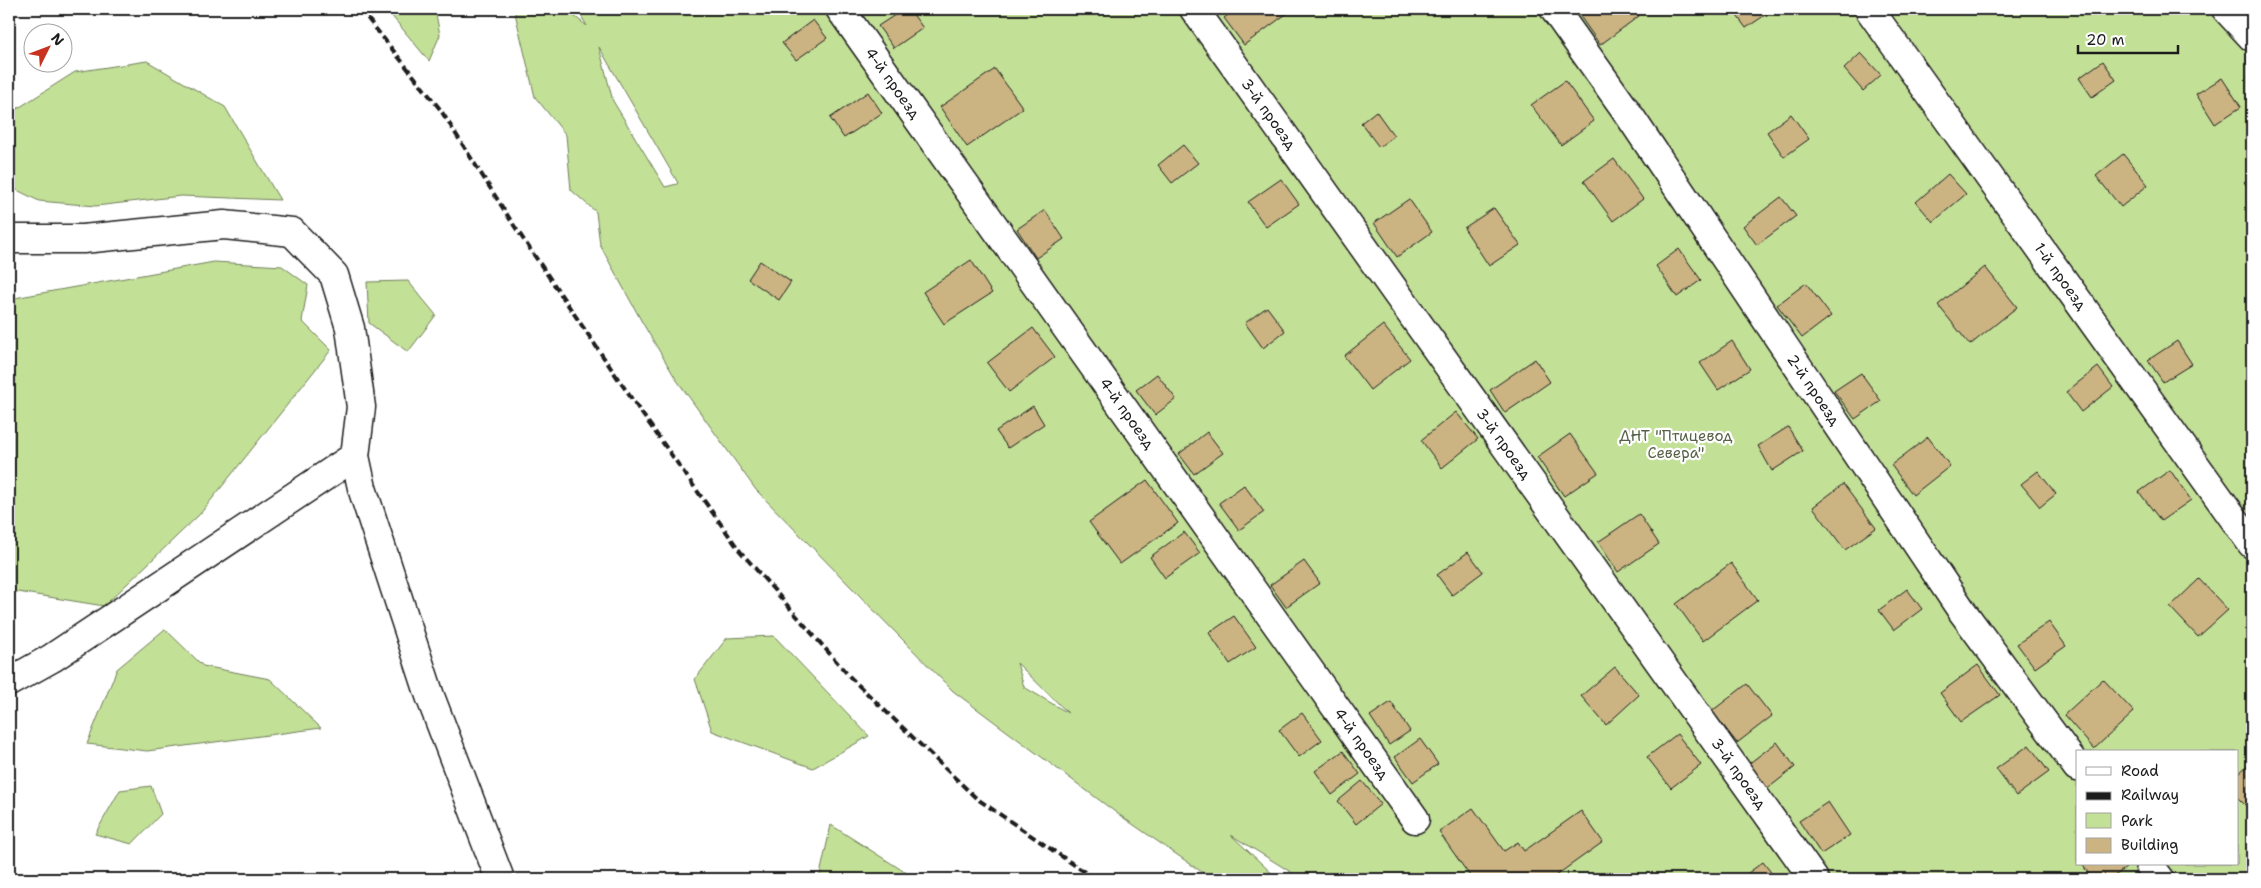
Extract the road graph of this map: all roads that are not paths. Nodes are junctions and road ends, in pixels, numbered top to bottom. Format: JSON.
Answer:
{"nodes":[{"id":1,"x":1194,"y":9,"type":"edge"},
{"id":2,"x":1554,"y":9,"type":"edge"},
{"id":3,"x":1869,"y":9,"type":"edge"},
{"id":4,"x":2226,"y":9,"type":"edge"},
{"id":5,"x":844,"y":10,"type":"edge"},
{"id":6,"x":2252,"y":36,"type":"edge"},
{"id":7,"x":9,"y":239,"type":"edge"},
{"id":8,"x":355,"y":456,"type":"junction"},
{"id":9,"x":2252,"y":544,"type":"edge"},
{"id":10,"x":9,"y":682,"type":"edge"},
{"id":11,"x":2076,"y":766,"type":"edge"},
{"id":12,"x":1415,"y":818,"type":"dead end"},
{"id":13,"x":2150,"y":866,"type":"edge"},
{"id":14,"x":500,"y":879,"type":"edge"},
{"id":15,"x":1814,"y":879,"type":"edge"},
{"id":16,"x":2160,"y":879,"type":"edge"}],
"edges":[{"from":1,"to":15,"type":"street","name":"3-й проезд"},
{"from":2,"to":11,"type":"street","name":"2-й проезд"},
{"from":3,"to":9,"type":"street","name":"1-й проезд"},
{"from":4,"to":6,"type":"street"},
{"from":5,"to":12,"type":"street","name":"4-й проезд"},
{"from":7,"to":8,"type":"street"},
{"from":8,"to":10,"type":"street"},
{"from":8,"to":14,"type":"street"},
{"from":13,"to":16,"type":"street"}]}
